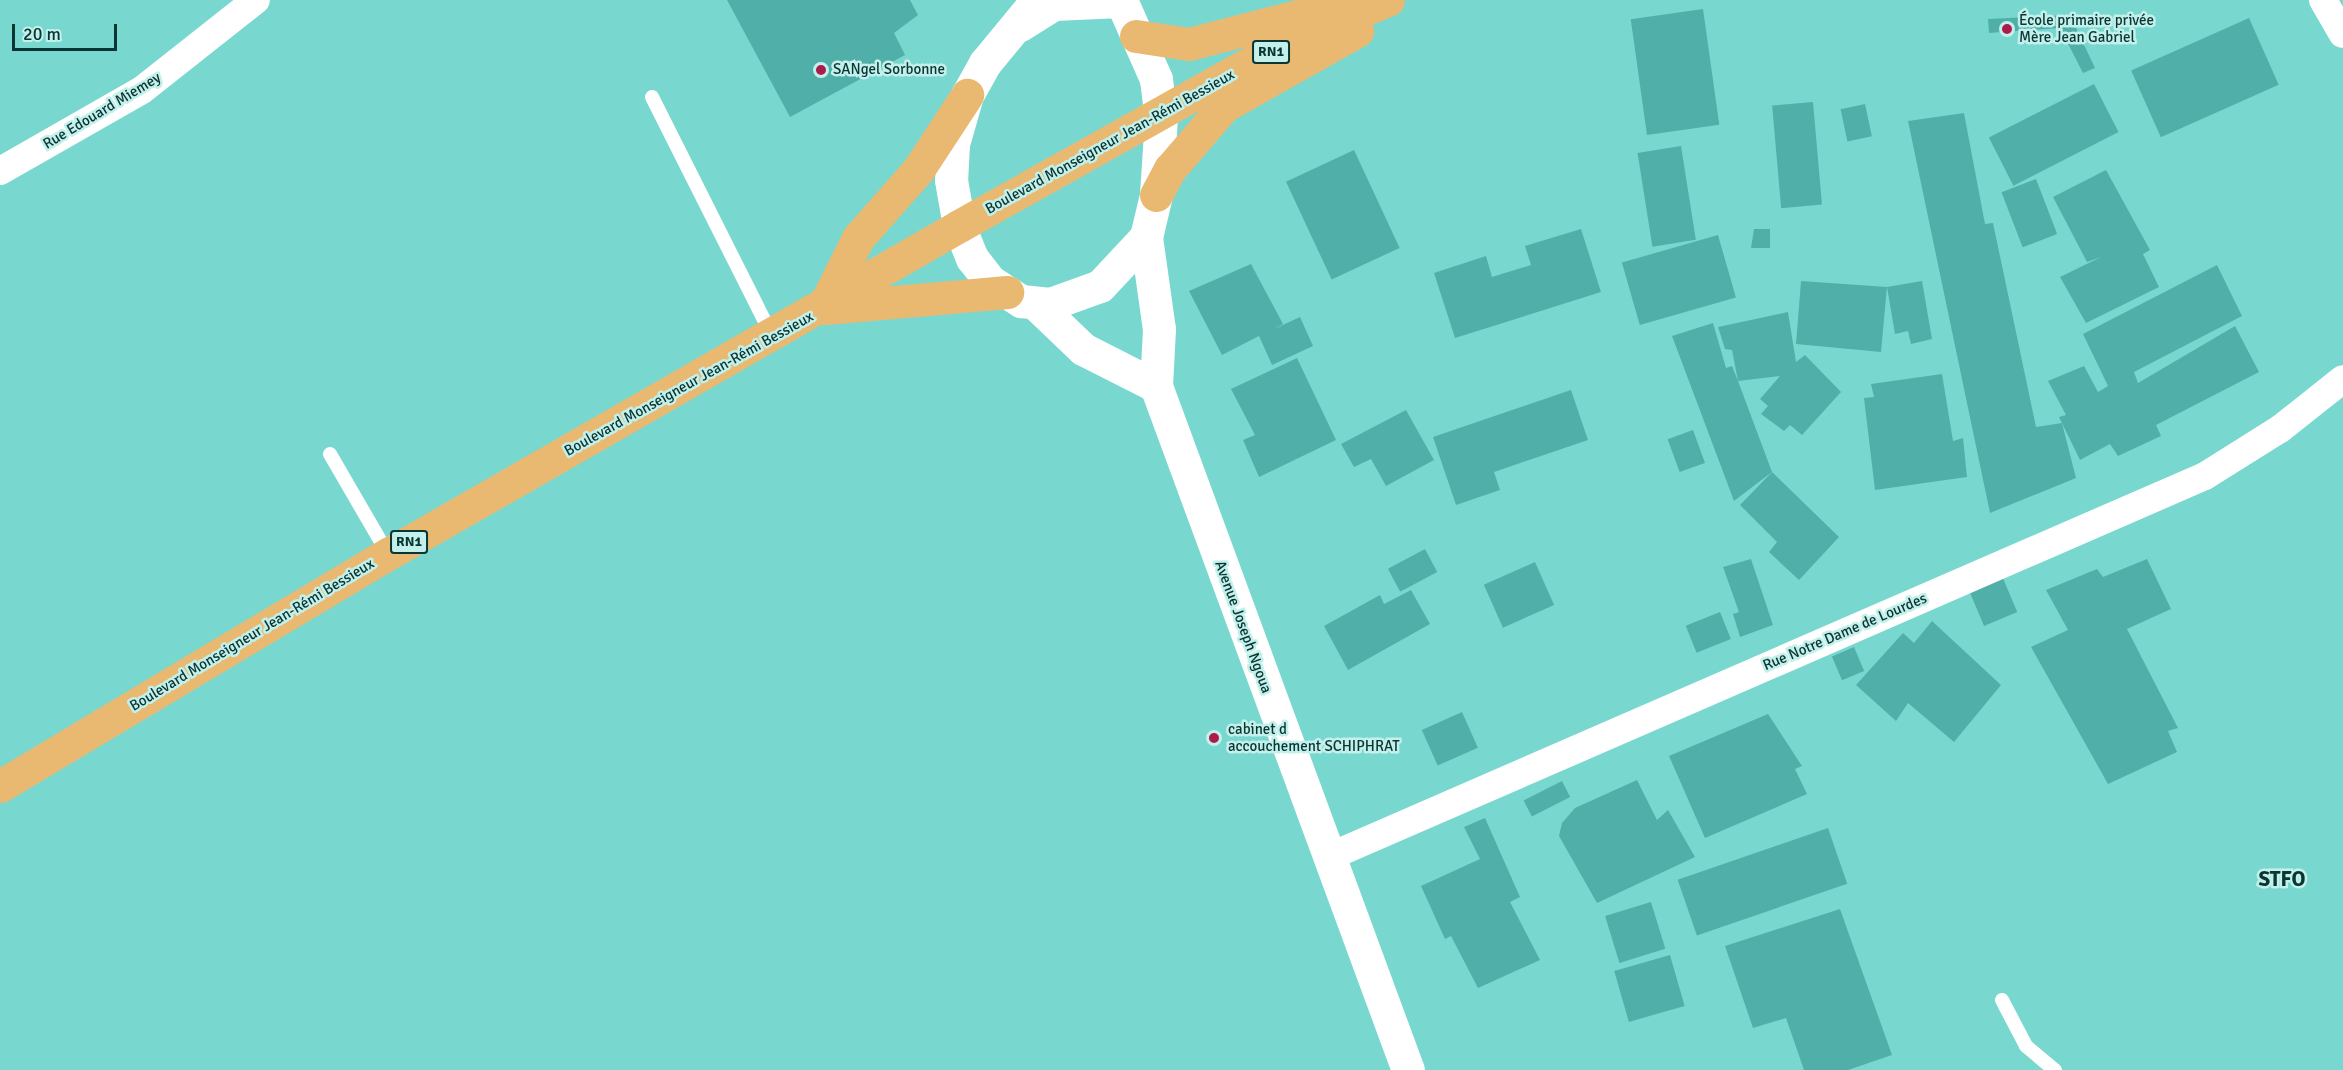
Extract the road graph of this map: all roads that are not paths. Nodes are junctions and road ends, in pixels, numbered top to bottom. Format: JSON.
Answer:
{"nodes":[{"id":1,"x":255,"y":0,"type":"edge"},
{"id":2,"x":1037,"y":0,"type":"edge"},
{"id":3,"x":1366,"y":0,"type":"edge"},
{"id":4,"x":1388,"y":0,"type":"edge"},
{"id":5,"x":1398,"y":0,"type":"edge"},
{"id":6,"x":2324,"y":0,"type":"edge"},
{"id":7,"x":1121,"y":1,"type":"edge"},
{"id":8,"x":2343,"y":34,"type":"edge"},
{"id":9,"x":1008,"y":36,"type":"junction"},
{"id":10,"x":1136,"y":36,"type":"junction"},
{"id":11,"x":967,"y":95,"type":"junction"},
{"id":12,"x":652,"y":97,"type":"dead end"},
{"id":13,"x":1161,"y":117,"type":"junction"},
{"id":14,"x":0,"y":171,"type":"edge"},
{"id":15,"x":1156,"y":195,"type":"junction"},
{"id":16,"x":958,"y":226,"type":"junction"},
{"id":17,"x":1146,"y":237,"type":"junction"},
{"id":18,"x":1006,"y":292,"type":"junction"},
{"id":19,"x":1037,"y":305,"type":"junction"},
{"id":20,"x":823,"y":308,"type":"junction"},
{"id":21,"x":772,"y":336,"type":"junction"},
{"id":22,"x":2343,"y":379,"type":"edge"},
{"id":23,"x":1156,"y":386,"type":"junction"},
{"id":24,"x":330,"y":454,"type":"dead end"},
{"id":25,"x":388,"y":554,"type":"junction"},
{"id":26,"x":0,"y":786,"type":"edge"},
{"id":27,"x":1331,"y":856,"type":"junction"},
{"id":28,"x":2002,"y":1000,"type":"dead end"},
{"id":29,"x":1408,"y":1070,"type":"edge"},
{"id":30,"x":2055,"y":1070,"type":"edge"}],
"edges":[{"from":1,"to":14,"type":"street","name":"Rue Edouard Miemey"},
{"from":2,"to":9,"type":"main road"},
{"from":3,"to":10,"type":"main road"},
{"from":4,"to":13,"type":"main road","name":"Boulevard Monseigneur Jean-Rémi Bessieux","number":"RN1"},
{"from":5,"to":15,"type":"main road"},
{"from":6,"to":8,"type":"street"},
{"from":7,"to":9,"type":"main road"},
{"from":7,"to":10,"type":"main road"},
{"from":9,"to":11,"type":"main road"},
{"from":10,"to":13,"type":"main road"},
{"from":11,"to":16,"type":"main road"},
{"from":11,"to":20,"type":"main road"},
{"from":12,"to":21,"type":"lane"},
{"from":13,"to":15,"type":"main road"},
{"from":13,"to":16,"type":"main road","name":"Boulevard Monseigneur Jean-Rémi Bessieux","number":"RN1"},
{"from":15,"to":17,"type":"main road"},
{"from":16,"to":18,"type":"main road"},
{"from":16,"to":20,"type":"main road","name":"Boulevard Monseigneur Jean-Rémi Bessieux","number":"RN1"},
{"from":17,"to":19,"type":"main road"},
{"from":17,"to":23,"type":"main road"},
{"from":18,"to":19,"type":"main road"},
{"from":18,"to":20,"type":"main road"},
{"from":19,"to":23,"type":"main road"},
{"from":20,"to":21,"type":"main road","name":"Boulevard Monseigneur Jean-Rémi Bessieux","number":"RN1"},
{"from":21,"to":25,"type":"main road","name":"Boulevard Monseigneur Jean-Rémi Bessieux","number":"RN1"},
{"from":22,"to":27,"type":"street","name":"Rue Notre Dame de Lourdes"},
{"from":23,"to":27,"type":"main road","name":"Avenue Joseph Ngoua"},
{"from":24,"to":25,"type":"lane"},
{"from":25,"to":26,"type":"main road","name":"Boulevard Monseigneur Jean-Rémi Bessieux","number":"RN1"},
{"from":27,"to":29,"type":"main road","name":"Avenue Joseph Ngoua"},
{"from":28,"to":30,"type":"lane"}]}
